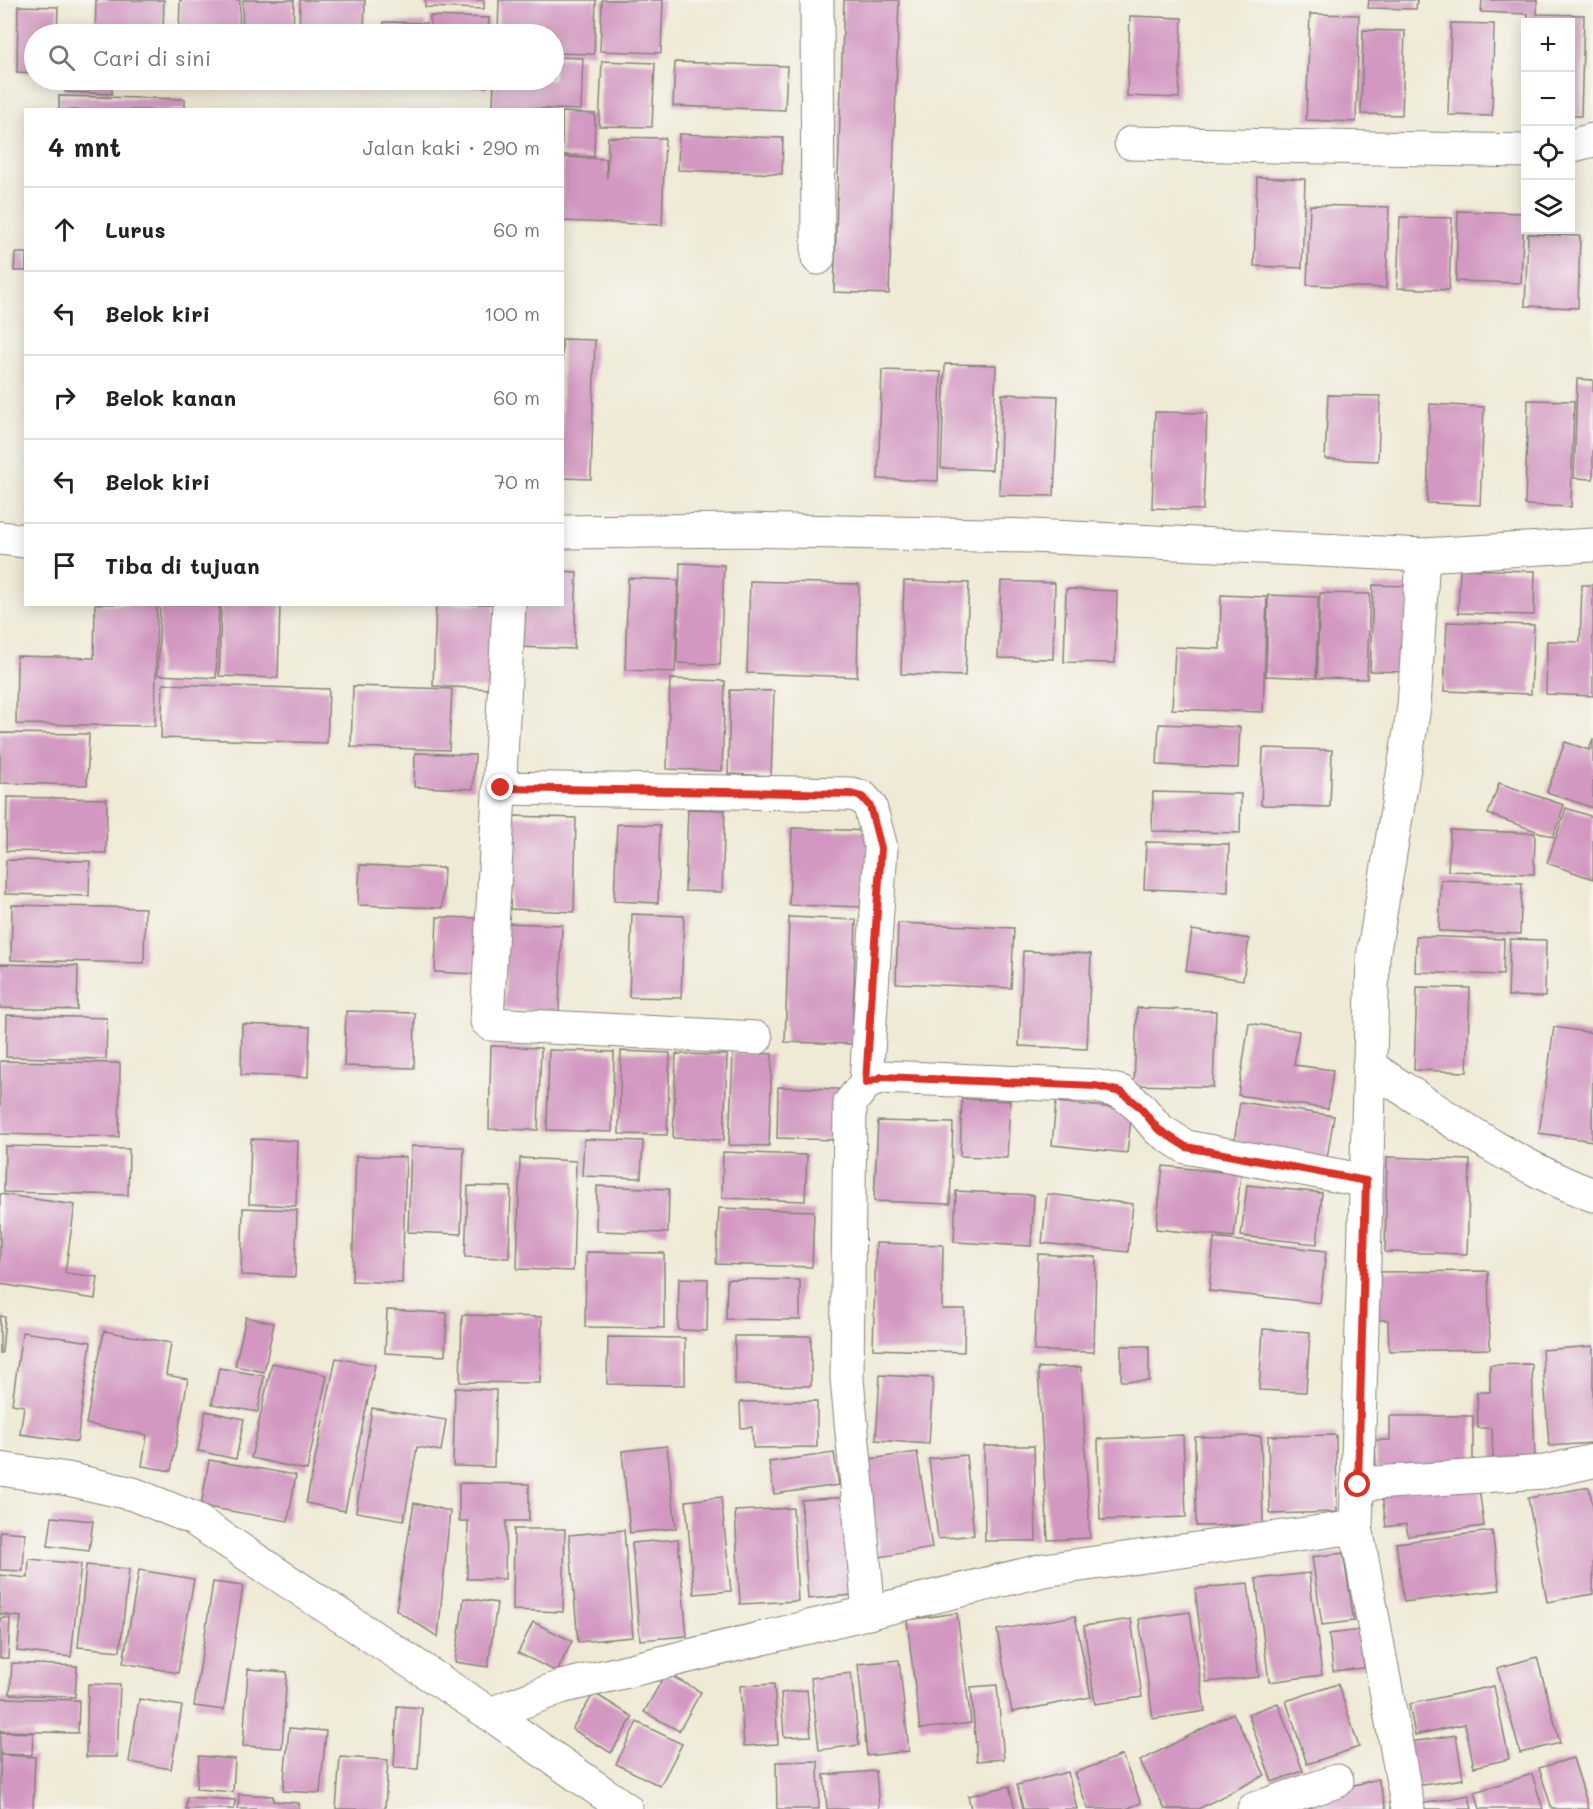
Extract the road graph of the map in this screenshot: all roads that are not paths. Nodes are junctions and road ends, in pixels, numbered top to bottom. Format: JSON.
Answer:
{"nodes":[{"id":1,"x":817,"y":0,"type":"edge"},
{"id":2,"x":1593,"y":140,"type":"edge"},
{"id":3,"x":1131,"y":143,"type":"dead end"},
{"id":4,"x":1575,"y":145,"type":"edge"},
{"id":5,"x":1521,"y":151,"type":"edge"},
{"id":6,"x":818,"y":258,"type":"dead end"},
{"id":7,"x":564,"y":532,"type":"edge"},
{"id":8,"x":0,"y":538,"type":"edge"},
{"id":9,"x":24,"y":540,"type":"edge"},
{"id":10,"x":1593,"y":545,"type":"edge"},
{"id":11,"x":1423,"y":555,"type":"junction"},
{"id":12,"x":509,"y":606,"type":"edge"},
{"id":13,"x":501,"y":788,"type":"junction"},
{"id":14,"x":756,"y":1038,"type":"dead end"},
{"id":15,"x":1369,"y":1066,"type":"junction"},
{"id":16,"x":866,"y":1083,"type":"junction"},
{"id":17,"x":1366,"y":1181,"type":"junction"},
{"id":18,"x":1593,"y":1195,"type":"edge"},
{"id":19,"x":1593,"y":1461,"type":"edge"},
{"id":20,"x":0,"y":1469,"type":"edge"},
{"id":21,"x":1358,"y":1485,"type":"junction"},
{"id":22,"x":1356,"y":1527,"type":"junction"},
{"id":23,"x":869,"y":1613,"type":"junction"},
{"id":24,"x":490,"y":1714,"type":"junction"},
{"id":25,"x":1337,"y":1781,"type":"dead end"},
{"id":26,"x":626,"y":1809,"type":"edge"},
{"id":27,"x":1254,"y":1809,"type":"edge"},
{"id":28,"x":1408,"y":1809,"type":"edge"}],
"edges":[{"from":1,"to":6,"type":"street"},
{"from":2,"to":4,"type":"street"},
{"from":3,"to":5,"type":"street"},
{"from":7,"to":11,"type":"street"},
{"from":8,"to":9,"type":"street"},
{"from":10,"to":11,"type":"street"},
{"from":11,"to":15,"type":"street"},
{"from":12,"to":13,"type":"street"},
{"from":13,"to":14,"type":"street"},
{"from":13,"to":16,"type":"street"},
{"from":15,"to":17,"type":"street"},
{"from":15,"to":18,"type":"street"},
{"from":16,"to":17,"type":"street"},
{"from":16,"to":23,"type":"street"},
{"from":17,"to":21,"type":"street"},
{"from":19,"to":21,"type":"street"},
{"from":20,"to":24,"type":"street"},
{"from":21,"to":22,"type":"street"},
{"from":22,"to":23,"type":"street"},
{"from":22,"to":28,"type":"street"},
{"from":23,"to":24,"type":"street"},
{"from":24,"to":26,"type":"street"},
{"from":25,"to":27,"type":"street"}]}
